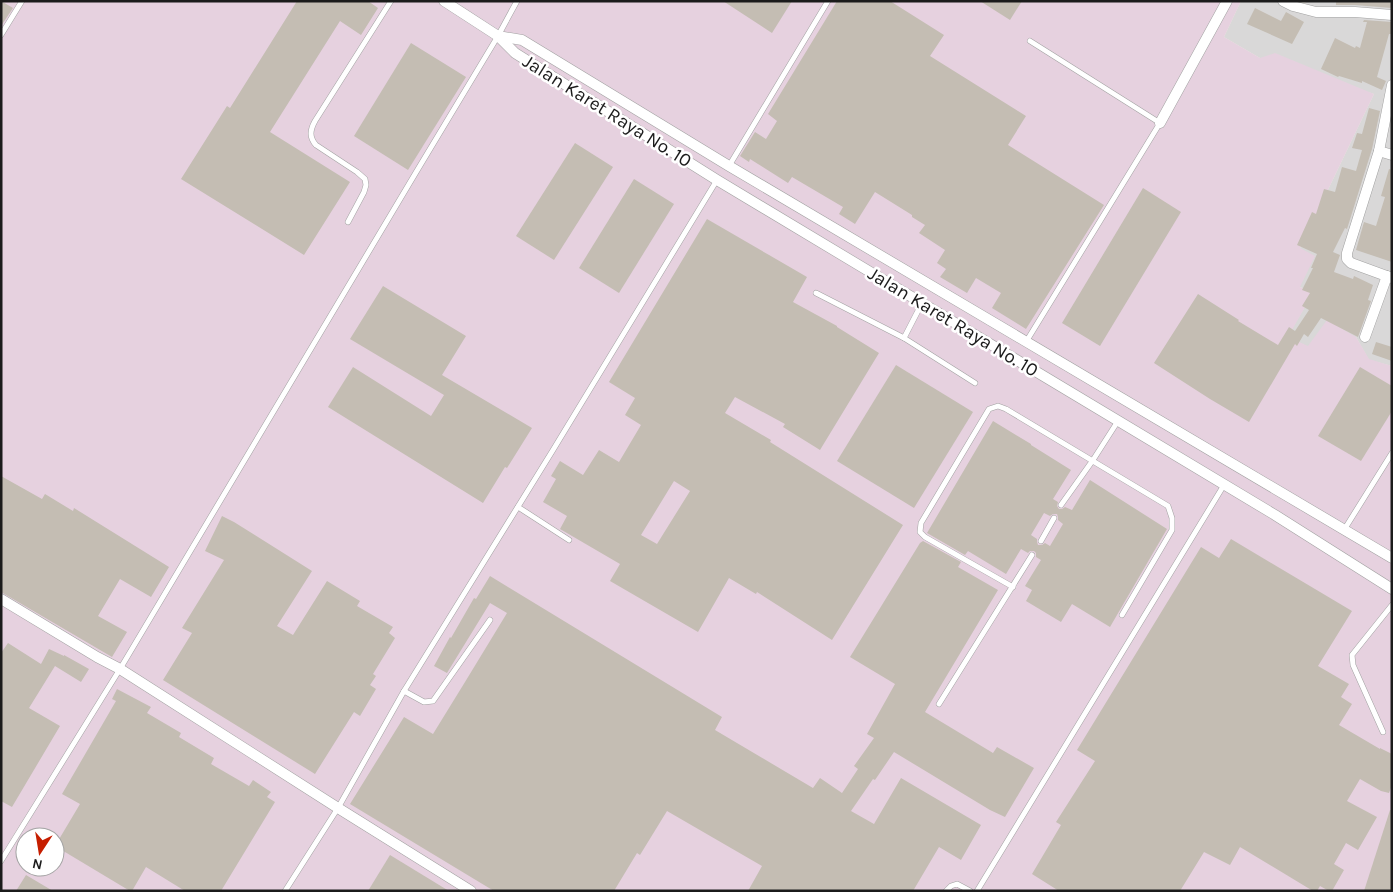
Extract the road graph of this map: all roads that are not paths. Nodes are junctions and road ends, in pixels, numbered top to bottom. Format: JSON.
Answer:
{"nodes":[{"id":1,"x":22,"y":1,"type":"edge"},
{"id":2,"x":391,"y":1,"type":"edge"},
{"id":3,"x":444,"y":1,"type":"edge"},
{"id":4,"x":517,"y":1,"type":"edge"},
{"id":5,"x":828,"y":1,"type":"edge"},
{"id":6,"x":1227,"y":1,"type":"edge"},
{"id":7,"x":1283,"y":1,"type":"edge"},
{"id":8,"x":1392,"y":15,"type":"edge"},
{"id":9,"x":1,"y":35,"type":"edge"},
{"id":10,"x":498,"y":36,"type":"junction"},
{"id":11,"x":1030,"y":41,"type":"dead end"},
{"id":12,"x":1392,"y":85,"type":"edge"},
{"id":13,"x":1160,"y":123,"type":"junction"},
{"id":14,"x":1379,"y":151,"type":"junction"},
{"id":15,"x":1392,"y":155,"type":"edge"},
{"id":16,"x":729,"y":166,"type":"junction"},
{"id":17,"x":717,"y":180,"type":"junction"},
{"id":18,"x":348,"y":222,"type":"dead end"},
{"id":19,"x":1389,"y":277,"type":"edge"},
{"id":20,"x":816,"y":293,"type":"dead end"},
{"id":21,"x":922,"y":303,"type":"junction"},
{"id":22,"x":904,"y":338,"type":"junction"},
{"id":23,"x":1365,"y":338,"type":"dead end"},
{"id":24,"x":1026,"y":342,"type":"junction"},
{"id":25,"x":976,"y":383,"type":"dead end"},
{"id":26,"x":1118,"y":421,"type":"junction"},
{"id":27,"x":1392,"y":453,"type":"edge"},
{"id":28,"x":1093,"y":460,"type":"junction"},
{"id":29,"x":1224,"y":485,"type":"junction"},
{"id":30,"x":1061,"y":505,"type":"dead end"},
{"id":31,"x":518,"y":507,"type":"junction"},
{"id":32,"x":1054,"y":518,"type":"dead end"},
{"id":33,"x":1344,"y":530,"type":"junction"},
{"id":34,"x":569,"y":540,"type":"dead end"},
{"id":35,"x":1041,"y":541,"type":"dead end"},
{"id":36,"x":1032,"y":556,"type":"dead end"},
{"id":37,"x":1392,"y":558,"type":"edge"},
{"id":38,"x":1013,"y":587,"type":"junction"},
{"id":39,"x":1392,"y":589,"type":"edge"},
{"id":40,"x":1,"y":599,"type":"edge"},
{"id":41,"x":1392,"y":605,"type":"edge"},
{"id":42,"x":1122,"y":615,"type":"dead end"},
{"id":43,"x":490,"y":620,"type":"dead end"},
{"id":44,"x":120,"y":669,"type":"junction"},
{"id":45,"x":404,"y":690,"type":"junction"},
{"id":46,"x":939,"y":704,"type":"dead end"},
{"id":47,"x":1383,"y":732,"type":"dead end"},
{"id":48,"x":338,"y":808,"type":"junction"},
{"id":49,"x":1,"y":861,"type":"edge"},
{"id":50,"x":285,"y":891,"type":"edge"},
{"id":51,"x":471,"y":891,"type":"edge"},
{"id":52,"x":946,"y":891,"type":"edge"},
{"id":53,"x":970,"y":891,"type":"edge"},
{"id":54,"x":977,"y":891,"type":"edge"}],
"edges":[{"from":1,"to":9,"type":"lane"},
{"from":2,"to":18,"type":"lane"},
{"from":3,"to":10,"type":"street"},
{"from":4,"to":10,"type":"lane"},
{"from":5,"to":16,"type":"lane"},
{"from":6,"to":13,"type":"street"},
{"from":7,"to":8,"type":"street"},
{"from":10,"to":16,"type":"street","name":"Jalan Karet Raya No. 10"},
{"from":10,"to":17,"type":"street","name":"Jalan Karet Raya No. 10"},
{"from":10,"to":44,"type":"lane"},
{"from":11,"to":13,"type":"lane"},
{"from":12,"to":14,"type":"street"},
{"from":13,"to":24,"type":"lane"},
{"from":14,"to":15,"type":"street"},
{"from":14,"to":19,"type":"street"},
{"from":16,"to":24,"type":"street","name":"Jalan Karet Raya No. 10"},
{"from":17,"to":21,"type":"street","name":"Jalan Karet Raya No. 10"},
{"from":17,"to":31,"type":"lane"},
{"from":19,"to":23,"type":"street"},
{"from":20,"to":22,"type":"lane"},
{"from":21,"to":22,"type":"lane"},
{"from":21,"to":26,"type":"street","name":"Jalan Karet Raya No. 10"},
{"from":22,"to":25,"type":"lane"},
{"from":24,"to":33,"type":"street","name":"Jalan Karet Raya No. 10"},
{"from":26,"to":28,"type":"lane"},
{"from":26,"to":29,"type":"street","name":"Jalan Karet Raya No. 10"},
{"from":27,"to":33,"type":"lane"},
{"from":28,"to":30,"type":"lane"},
{"from":28,"to":38,"type":"lane"},
{"from":28,"to":42,"type":"lane"},
{"from":29,"to":39,"type":"street","name":"Jalan Karet Raya No. 10"},
{"from":29,"to":54,"type":"lane"},
{"from":31,"to":34,"type":"lane"},
{"from":31,"to":45,"type":"lane"},
{"from":32,"to":35,"type":"lane"},
{"from":33,"to":37,"type":"street","name":"Jalan Karet Raya No. 10"},
{"from":36,"to":38,"type":"lane"},
{"from":38,"to":46,"type":"lane"},
{"from":40,"to":44,"type":"street"},
{"from":41,"to":47,"type":"lane"},
{"from":43,"to":45,"type":"lane"},
{"from":44,"to":48,"type":"street"},
{"from":44,"to":49,"type":"lane"},
{"from":45,"to":48,"type":"lane"},
{"from":48,"to":50,"type":"lane"},
{"from":48,"to":51,"type":"street"},
{"from":52,"to":53,"type":"lane"}]}
